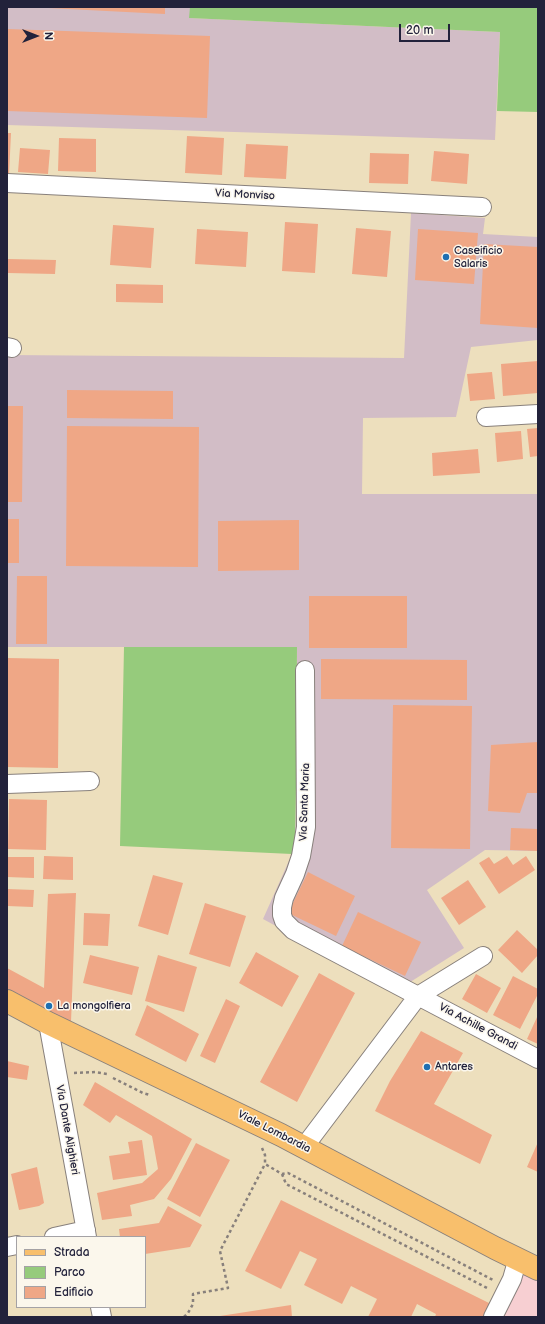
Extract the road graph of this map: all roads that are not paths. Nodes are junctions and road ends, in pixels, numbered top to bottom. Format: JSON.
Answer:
{"nodes":[{"id":1,"x":7,"y":183,"type":"edge"},
{"id":2,"x":482,"y":207,"type":"dead end"},
{"id":3,"x":538,"y":414,"type":"edge"},
{"id":4,"x":486,"y":417,"type":"dead end"},
{"id":5,"x":305,"y":670,"type":"dead end"},
{"id":6,"x":90,"y":781,"type":"dead end"},
{"id":7,"x":7,"y":784,"type":"edge"},
{"id":8,"x":483,"y":956,"type":"dead end"},
{"id":9,"x":418,"y":996,"type":"junction"},
{"id":10,"x":7,"y":1001,"type":"edge"},
{"id":11,"x":48,"y":1024,"type":"junction"},
{"id":12,"x":538,"y":1059,"type":"edge"},
{"id":13,"x":304,"y":1147,"type":"junction"},
{"id":14,"x":86,"y":1234,"type":"edge"},
{"id":15,"x":65,"y":1236,"type":"edge"},
{"id":16,"x":518,"y":1258,"type":"junction"},
{"id":17,"x":538,"y":1269,"type":"edge"},
{"id":18,"x":493,"y":1317,"type":"edge"}],
"edges":[{"from":1,"to":2,"type":"street","name":"Via Monviso"},
{"from":3,"to":4,"type":"street"},
{"from":5,"to":9,"type":"street","name":"Via Santa Maria"},
{"from":6,"to":7,"type":"street"},
{"from":8,"to":9,"type":"street"},
{"from":9,"to":12,"type":"street","name":"Via Achille Grandi"},
{"from":9,"to":13,"type":"street"},
{"from":10,"to":11,"type":"main road","name":"Viale Lombardia"},
{"from":11,"to":13,"type":"main road","name":"Viale Lombardia"},
{"from":11,"to":14,"type":"street","name":"Via Dante Alighieri"},
{"from":13,"to":16,"type":"main road","name":"Viale Lombardia"},
{"from":14,"to":15,"type":"street"},
{"from":16,"to":17,"type":"main road","name":"Viale Lombardia"},
{"from":16,"to":18,"type":"street"}]}
